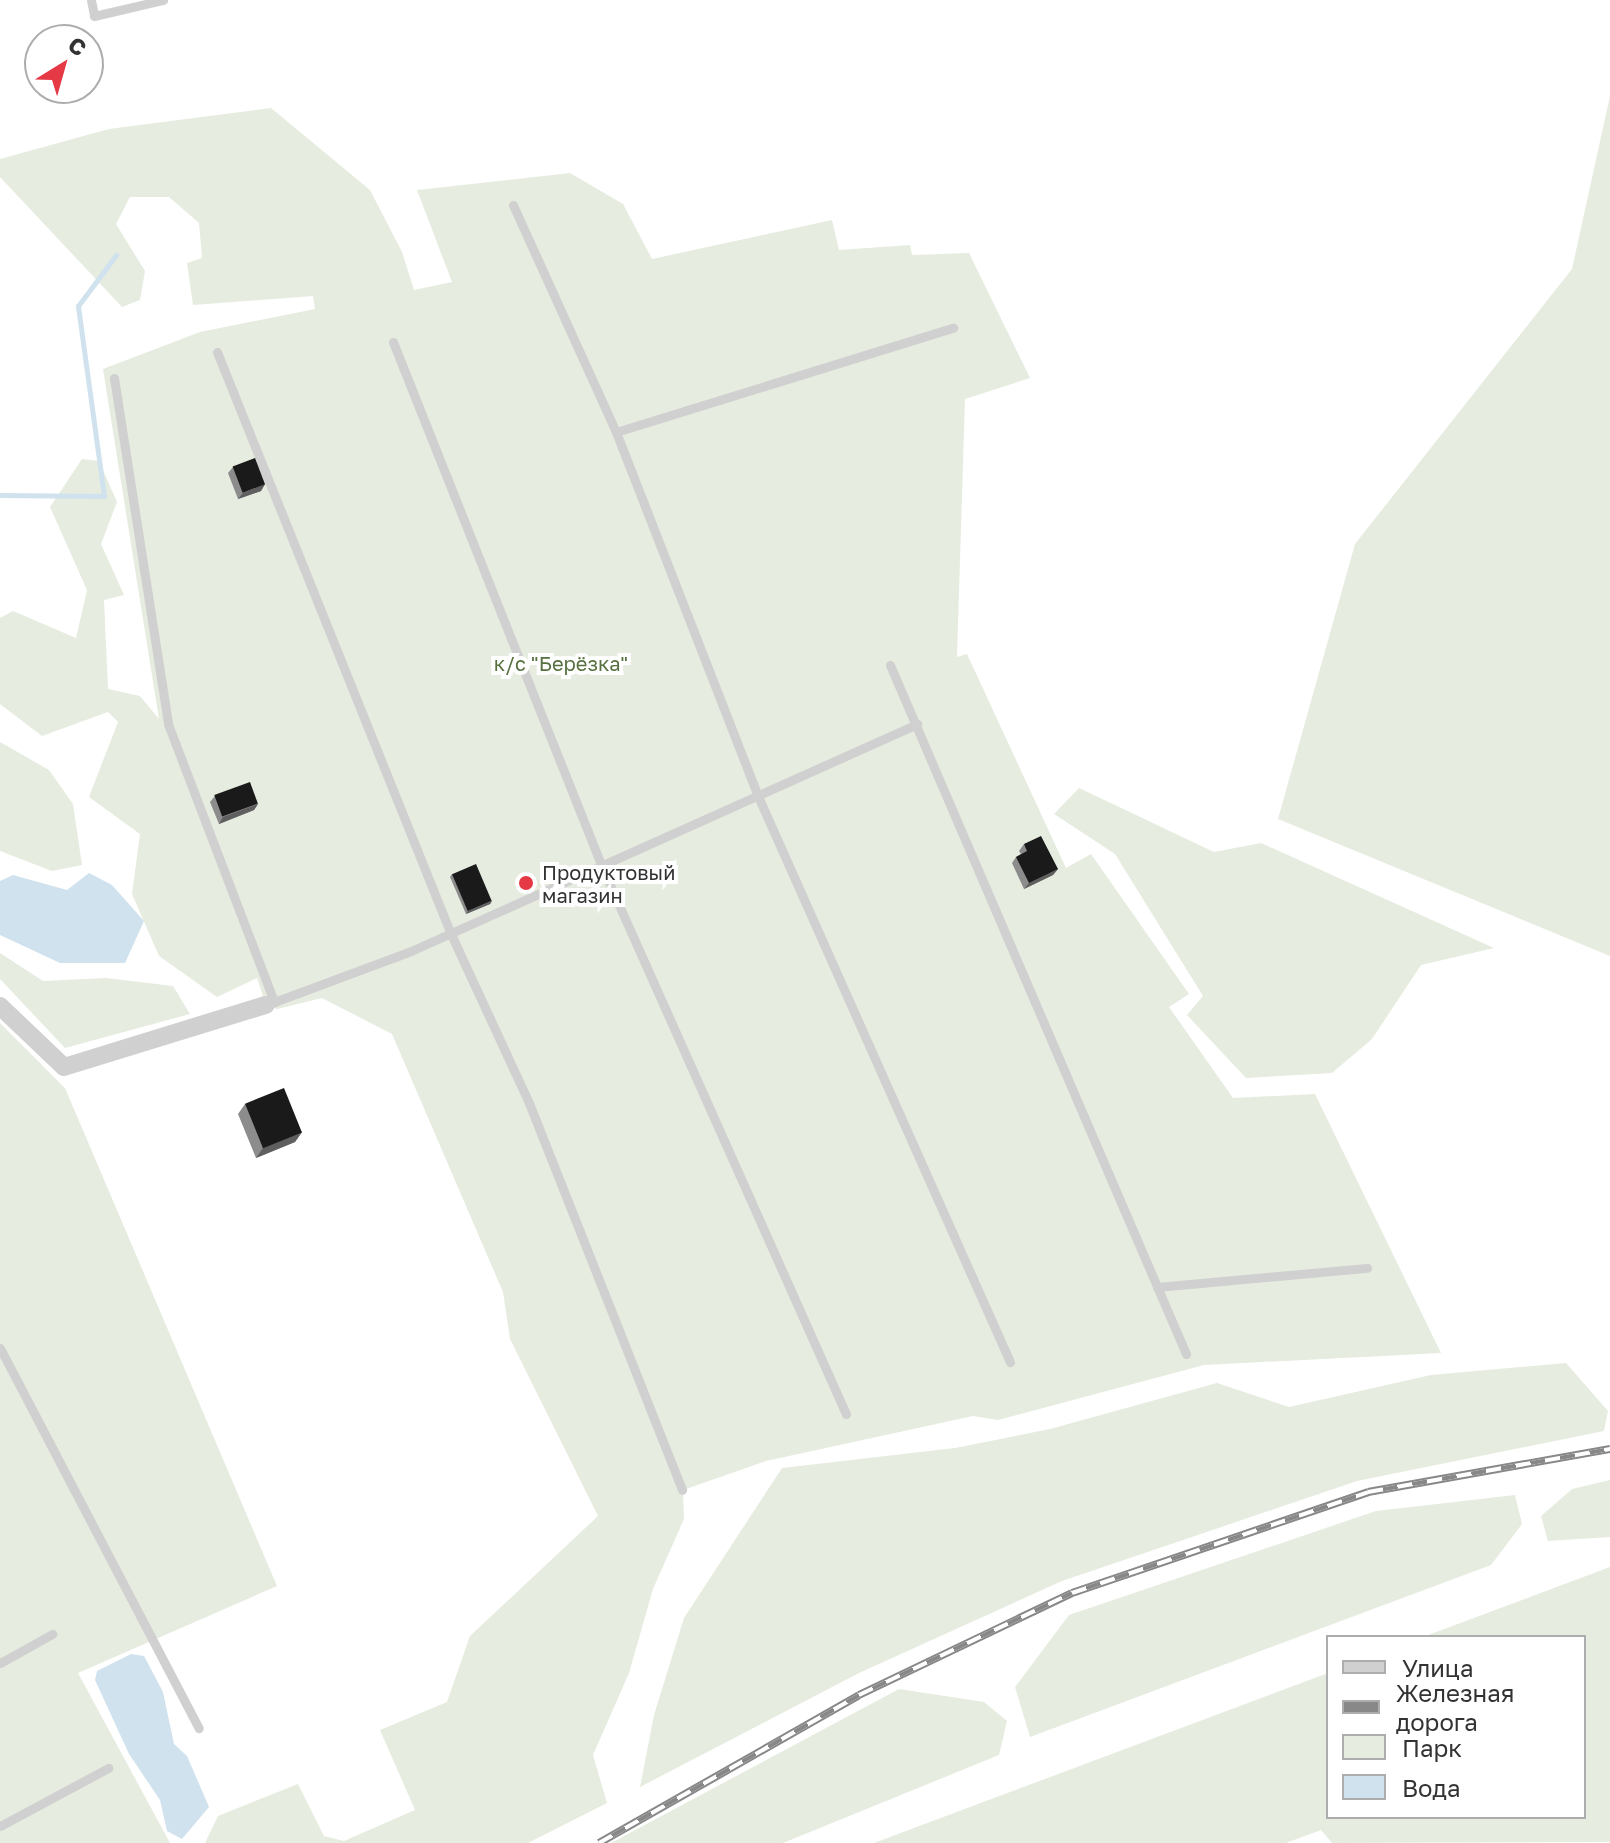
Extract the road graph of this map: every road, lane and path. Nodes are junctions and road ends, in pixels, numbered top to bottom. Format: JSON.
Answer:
{"nodes":[{"id":1,"x":91,"y":0,"type":"edge"},
{"id":2,"x":163,"y":0,"type":"edge"},
{"id":3,"x":513,"y":205,"type":"dead end"},
{"id":4,"x":953,"y":328,"type":"dead end"},
{"id":5,"x":393,"y":342,"type":"dead end"},
{"id":6,"x":217,"y":352,"type":"dead end"},
{"id":7,"x":114,"y":378,"type":"dead end"},
{"id":8,"x":616,"y":432,"type":"junction"},
{"id":9,"x":890,"y":665,"type":"dead end"},
{"id":10,"x":917,"y":724,"type":"junction"},
{"id":11,"x":757,"y":794,"type":"junction"},
{"id":12,"x":602,"y":867,"type":"junction"},
{"id":13,"x":450,"y":932,"type":"junction"},
{"id":14,"x":270,"y":1003,"type":"junction"},
{"id":15,"x":0,"y":1006,"type":"edge"},
{"id":16,"x":1367,"y":1268,"type":"dead end"},
{"id":17,"x":1157,"y":1287,"type":"junction"},
{"id":18,"x":0,"y":1348,"type":"edge"},
{"id":19,"x":1186,"y":1354,"type":"dead end"},
{"id":20,"x":1010,"y":1362,"type":"dead end"},
{"id":21,"x":846,"y":1414,"type":"dead end"},
{"id":22,"x":682,"y":1490,"type":"dead end"},
{"id":23,"x":52,"y":1634,"type":"dead end"},
{"id":24,"x":0,"y":1663,"type":"edge"},
{"id":25,"x":199,"y":1728,"type":"dead end"},
{"id":26,"x":108,"y":1768,"type":"dead end"},
{"id":27,"x":0,"y":1826,"type":"edge"}],
"edges":[{"from":1,"to":2,"type":"lane"},
{"from":3,"to":8,"type":"lane"},
{"from":4,"to":8,"type":"lane"},
{"from":5,"to":12,"type":"lane"},
{"from":6,"to":13,"type":"lane"},
{"from":7,"to":14,"type":"lane"},
{"from":8,"to":11,"type":"lane"},
{"from":9,"to":10,"type":"lane"},
{"from":10,"to":11,"type":"lane"},
{"from":10,"to":17,"type":"lane"},
{"from":11,"to":12,"type":"lane"},
{"from":11,"to":20,"type":"lane"},
{"from":12,"to":13,"type":"lane"},
{"from":12,"to":21,"type":"lane"},
{"from":13,"to":14,"type":"lane"},
{"from":13,"to":22,"type":"lane"},
{"from":14,"to":15,"type":"street"},
{"from":16,"to":17,"type":"lane"},
{"from":17,"to":19,"type":"lane"},
{"from":18,"to":25,"type":"lane"},
{"from":23,"to":24,"type":"lane"},
{"from":26,"to":27,"type":"lane"}]}
